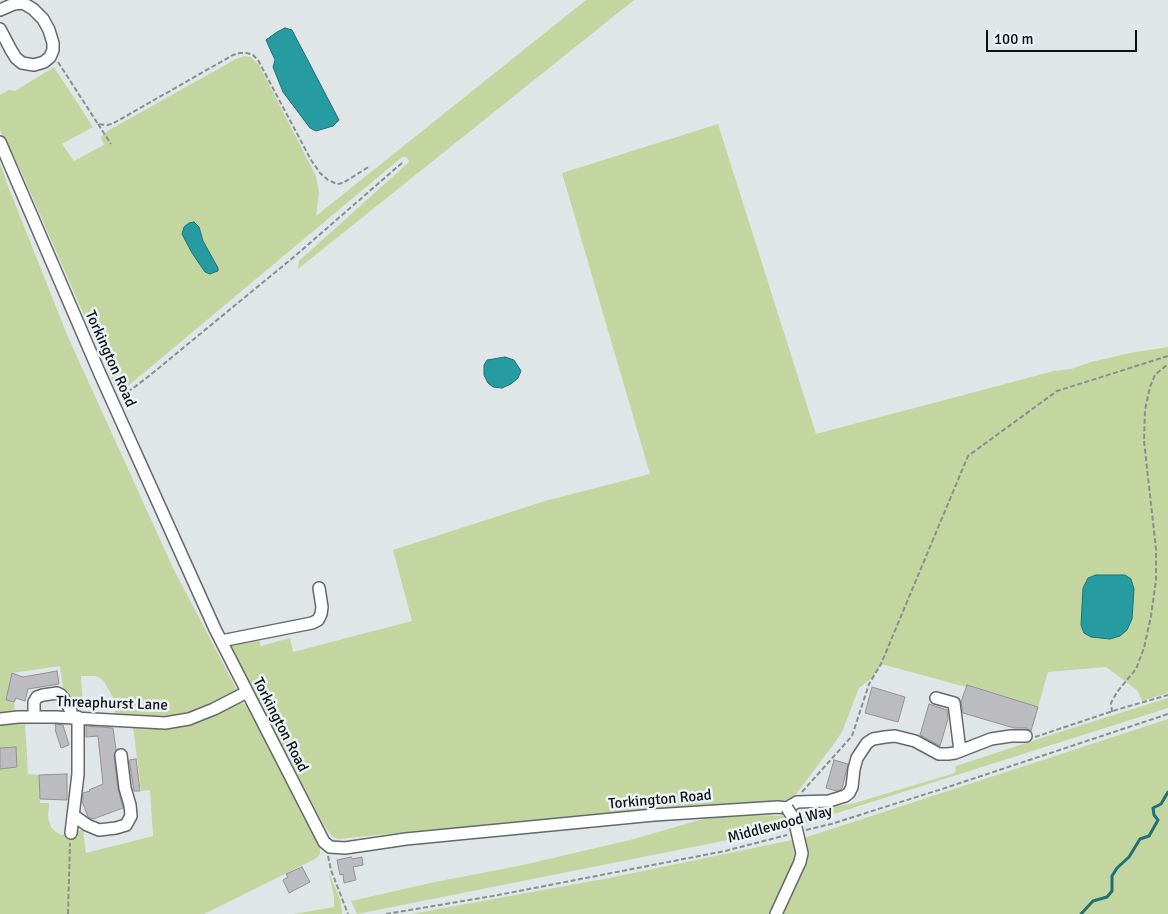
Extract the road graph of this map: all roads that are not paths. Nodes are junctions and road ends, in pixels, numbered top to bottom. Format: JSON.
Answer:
{"nodes":[{"id":1,"x":0,"y":10,"type":"edge"},
{"id":2,"x":0,"y":29,"type":"edge"},
{"id":3,"x":0,"y":142,"type":"edge"},
{"id":4,"x":319,"y":588,"type":"dead end"},
{"id":5,"x":221,"y":641,"type":"junction"},
{"id":6,"x":246,"y":692,"type":"junction"},
{"id":7,"x":936,"y":698,"type":"dead end"},
{"id":8,"x":34,"y":717,"type":"junction"},
{"id":9,"x":74,"y":717,"type":"junction"},
{"id":10,"x":0,"y":719,"type":"edge"},
{"id":11,"x":1026,"y":736,"type":"road end"},
{"id":12,"x":960,"y":751,"type":"junction"},
{"id":13,"x":121,"y":755,"type":"dead end"},
{"id":14,"x":787,"y":808,"type":"junction"},
{"id":15,"x":73,"y":815,"type":"junction"},
{"id":16,"x":71,"y":833,"type":"road end"},
{"id":17,"x":776,"y":914,"type":"edge"}],
"edges":[{"from":1,"to":2,"type":"street"},
{"from":3,"to":5,"type":"street","name":"Torkington Road"},
{"from":4,"to":5,"type":"street"},
{"from":5,"to":6,"type":"street","name":"Torkington Road"},
{"from":6,"to":9,"type":"street","name":"Threaphurst Lane"},
{"from":6,"to":14,"type":"street","name":"Torkington Road"},
{"from":7,"to":12,"type":"street"},
{"from":8,"to":9,"type":"street","name":"Threaphurst Lane"},
{"from":8,"to":9,"type":"street"},
{"from":8,"to":10,"type":"street","name":"Threaphurst Lane"},
{"from":9,"to":15,"type":"street"},
{"from":11,"to":12,"type":"street"},
{"from":12,"to":14,"type":"street","name":"Torkington Road"},
{"from":13,"to":15,"type":"street"},
{"from":14,"to":17,"type":"street","bridge":true},
{"from":15,"to":16,"type":"street"}]}
